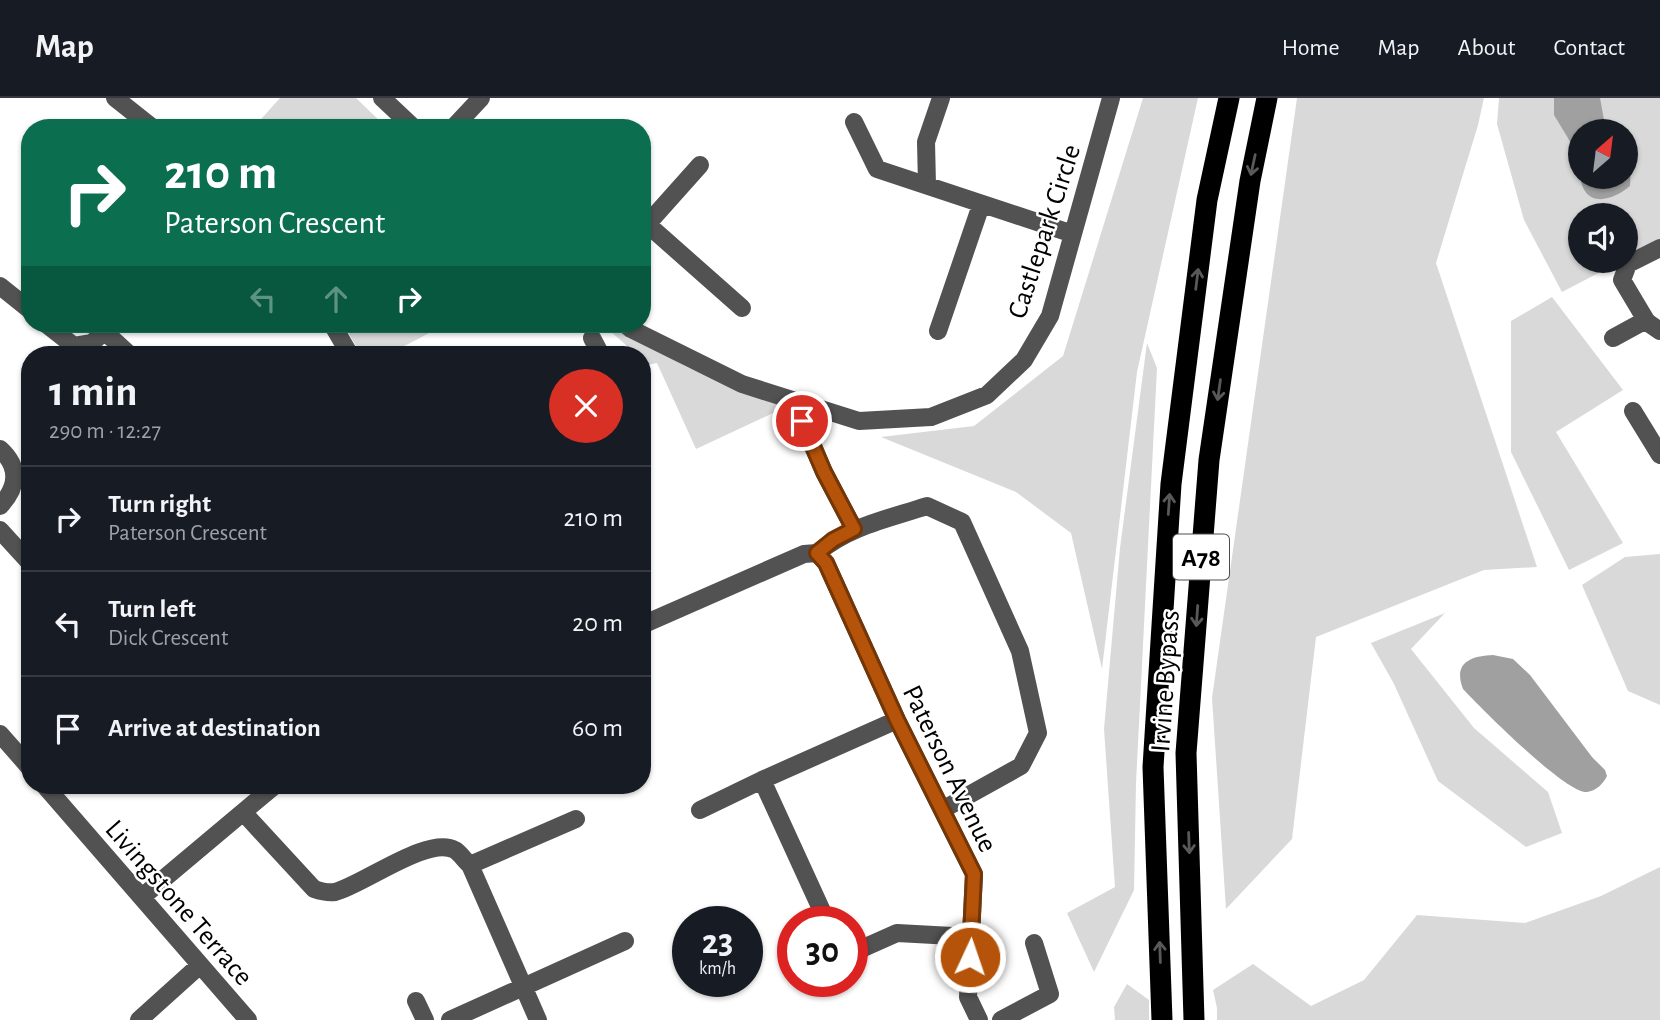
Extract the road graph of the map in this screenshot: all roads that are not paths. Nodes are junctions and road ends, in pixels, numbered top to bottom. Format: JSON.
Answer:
{"nodes":[{"id":1,"x":115,"y":98,"type":"edge"},
{"id":2,"x":382,"y":98,"type":"edge"},
{"id":3,"x":481,"y":98,"type":"edge"},
{"id":4,"x":941,"y":98,"type":"edge"},
{"id":5,"x":1111,"y":98,"type":"edge"},
{"id":6,"x":1229,"y":98,"type":"edge"},
{"id":7,"x":1267,"y":98,"type":"edge"},
{"id":8,"x":142,"y":119,"type":"edge"},
{"id":9,"x":404,"y":119,"type":"edge"},
{"id":10,"x":461,"y":119,"type":"edge"},
{"id":11,"x":854,"y":122,"type":"dead end"},
{"id":12,"x":700,"y":165,"type":"dead end"},
{"id":13,"x":927,"y":186,"type":"junction"},
{"id":14,"x":981,"y":205,"type":"junction"},
{"id":15,"x":651,"y":220,"type":"edge"},
{"id":16,"x":651,"y":232,"type":"edge"},
{"id":17,"x":1073,"y":234,"type":"junction"},
{"id":18,"x":1660,"y":248,"type":"edge"},
{"id":19,"x":0,"y":286,"type":"edge"},
{"id":20,"x":21,"y":303,"type":"edge"},
{"id":21,"x":742,"y":308,"type":"dead end"},
{"id":22,"x":1653,"y":325,"type":"edge"},
{"id":23,"x":938,"y":331,"type":"dead end"},
{"id":24,"x":57,"y":333,"type":"edge"},
{"id":25,"x":103,"y":333,"type":"edge"},
{"id":26,"x":639,"y":333,"type":"edge"},
{"id":27,"x":592,"y":338,"type":"dead end"},
{"id":28,"x":1613,"y":338,"type":"dead end"},
{"id":29,"x":74,"y":346,"type":"edge"},
{"id":30,"x":74,"y":346,"type":"edge"},
{"id":31,"x":596,"y":346,"type":"edge"},
{"id":32,"x":1633,"y":411,"type":"dead end"},
{"id":33,"x":802,"y":421,"type":"dead end"},
{"id":34,"x":0,"y":449,"type":"edge"},
{"id":35,"x":1659,"y":453,"type":"edge"},
{"id":36,"x":0,"y":506,"type":"edge"},
{"id":37,"x":854,"y":529,"type":"junction"},
{"id":38,"x":0,"y":530,"type":"edge"},
{"id":39,"x":21,"y":553,"type":"edge"},
{"id":40,"x":817,"y":553,"type":"junction"},
{"id":41,"x":651,"y":616,"type":"edge"},
{"id":42,"x":897,"y":720,"type":"junction"},
{"id":43,"x":0,"y":733,"type":"edge"},
{"id":44,"x":21,"y":758,"type":"edge"},
{"id":45,"x":762,"y":780,"type":"junction"},
{"id":46,"x":52,"y":794,"type":"edge"},
{"id":47,"x":264,"y":794,"type":"edge"},
{"id":48,"x":700,"y":810,"type":"dead end"},
{"id":49,"x":942,"y":810,"type":"junction"},
{"id":50,"x":243,"y":812,"type":"junction"},
{"id":51,"x":576,"y":819,"type":"dead end"},
{"id":52,"x":470,"y":865,"type":"junction"},
{"id":53,"x":142,"y":897,"type":"junction"},
{"id":54,"x":820,"y":906,"type":"edge"},
{"id":55,"x":971,"y":937,"type":"junction"},
{"id":56,"x":625,"y":941,"type":"dead end"},
{"id":57,"x":1034,"y":943,"type":"dead end"},
{"id":58,"x":868,"y":946,"type":"edge"},
{"id":59,"x":200,"y":965,"type":"junction"},
{"id":60,"x":524,"y":986,"type":"junction"},
{"id":61,"x":416,"y":1001,"type":"dead end"},
{"id":62,"x":139,"y":1020,"type":"edge"},
{"id":63,"x":248,"y":1020,"type":"edge"},
{"id":64,"x":425,"y":1020,"type":"edge"},
{"id":65,"x":450,"y":1020,"type":"edge"},
{"id":66,"x":538,"y":1020,"type":"edge"},
{"id":67,"x":979,"y":1020,"type":"edge"},
{"id":68,"x":1001,"y":1020,"type":"edge"},
{"id":69,"x":1162,"y":1020,"type":"edge"},
{"id":70,"x":1194,"y":1020,"type":"edge"}],
"edges":[{"from":1,"to":8,"type":"street"},
{"from":2,"to":9,"type":"street"},
{"from":3,"to":10,"type":"street"},
{"from":4,"to":13,"type":"street"},
{"from":5,"to":17,"type":"street","name":"Castlepark Circle"},
{"from":69,"to":6,"type":"highway","name":"Irvine Bypass","number":"A78","one_way":true},
{"from":7,"to":70,"type":"highway","name":"Irvine Bypass","number":"A78","one_way":true},
{"from":11,"to":13,"type":"street"},
{"from":12,"to":15,"type":"street"},
{"from":13,"to":14,"type":"street"},
{"from":14,"to":17,"type":"street"},
{"from":14,"to":23,"type":"street"},
{"from":16,"to":21,"type":"street"},
{"from":17,"to":26,"type":"street","name":"Castlepark Circle"},
{"from":18,"to":22,"type":"street"},
{"from":19,"to":20,"type":"street"},
{"from":22,"to":28,"type":"street"},
{"from":24,"to":29,"type":"street"},
{"from":25,"to":30,"type":"street"},
{"from":27,"to":31,"type":"street"},
{"from":32,"to":35,"type":"street"},
{"from":33,"to":37,"type":"street"},
{"from":34,"to":36,"type":"street"},
{"from":37,"to":40,"type":"street"},
{"from":37,"to":49,"type":"street"},
{"from":38,"to":39,"type":"street"},
{"from":40,"to":41,"type":"street"},
{"from":40,"to":42,"type":"street","name":"Paterson Avenue"},
{"from":42,"to":45,"type":"street"},
{"from":42,"to":49,"type":"street","name":"Paterson Avenue"},
{"from":43,"to":44,"type":"street"},
{"from":45,"to":48,"type":"street"},
{"from":45,"to":54,"type":"street"},
{"from":46,"to":53,"type":"street","name":"Livingstone Terrace"},
{"from":47,"to":50,"type":"street"},
{"from":49,"to":55,"type":"street","name":"Paterson Avenue"},
{"from":50,"to":52,"type":"street"},
{"from":50,"to":53,"type":"street"},
{"from":51,"to":52,"type":"street"},
{"from":52,"to":60,"type":"street"},
{"from":53,"to":59,"type":"street","name":"Livingstone Terrace"},
{"from":55,"to":58,"type":"street"},
{"from":55,"to":67,"type":"street","name":"Paterson Avenue"},
{"from":56,"to":60,"type":"street"},
{"from":57,"to":68,"type":"street"},
{"from":59,"to":62,"type":"street"},
{"from":59,"to":63,"type":"street","name":"Livingstone Terrace"},
{"from":60,"to":65,"type":"street"},
{"from":60,"to":66,"type":"street"},
{"from":61,"to":64,"type":"street"}]}
